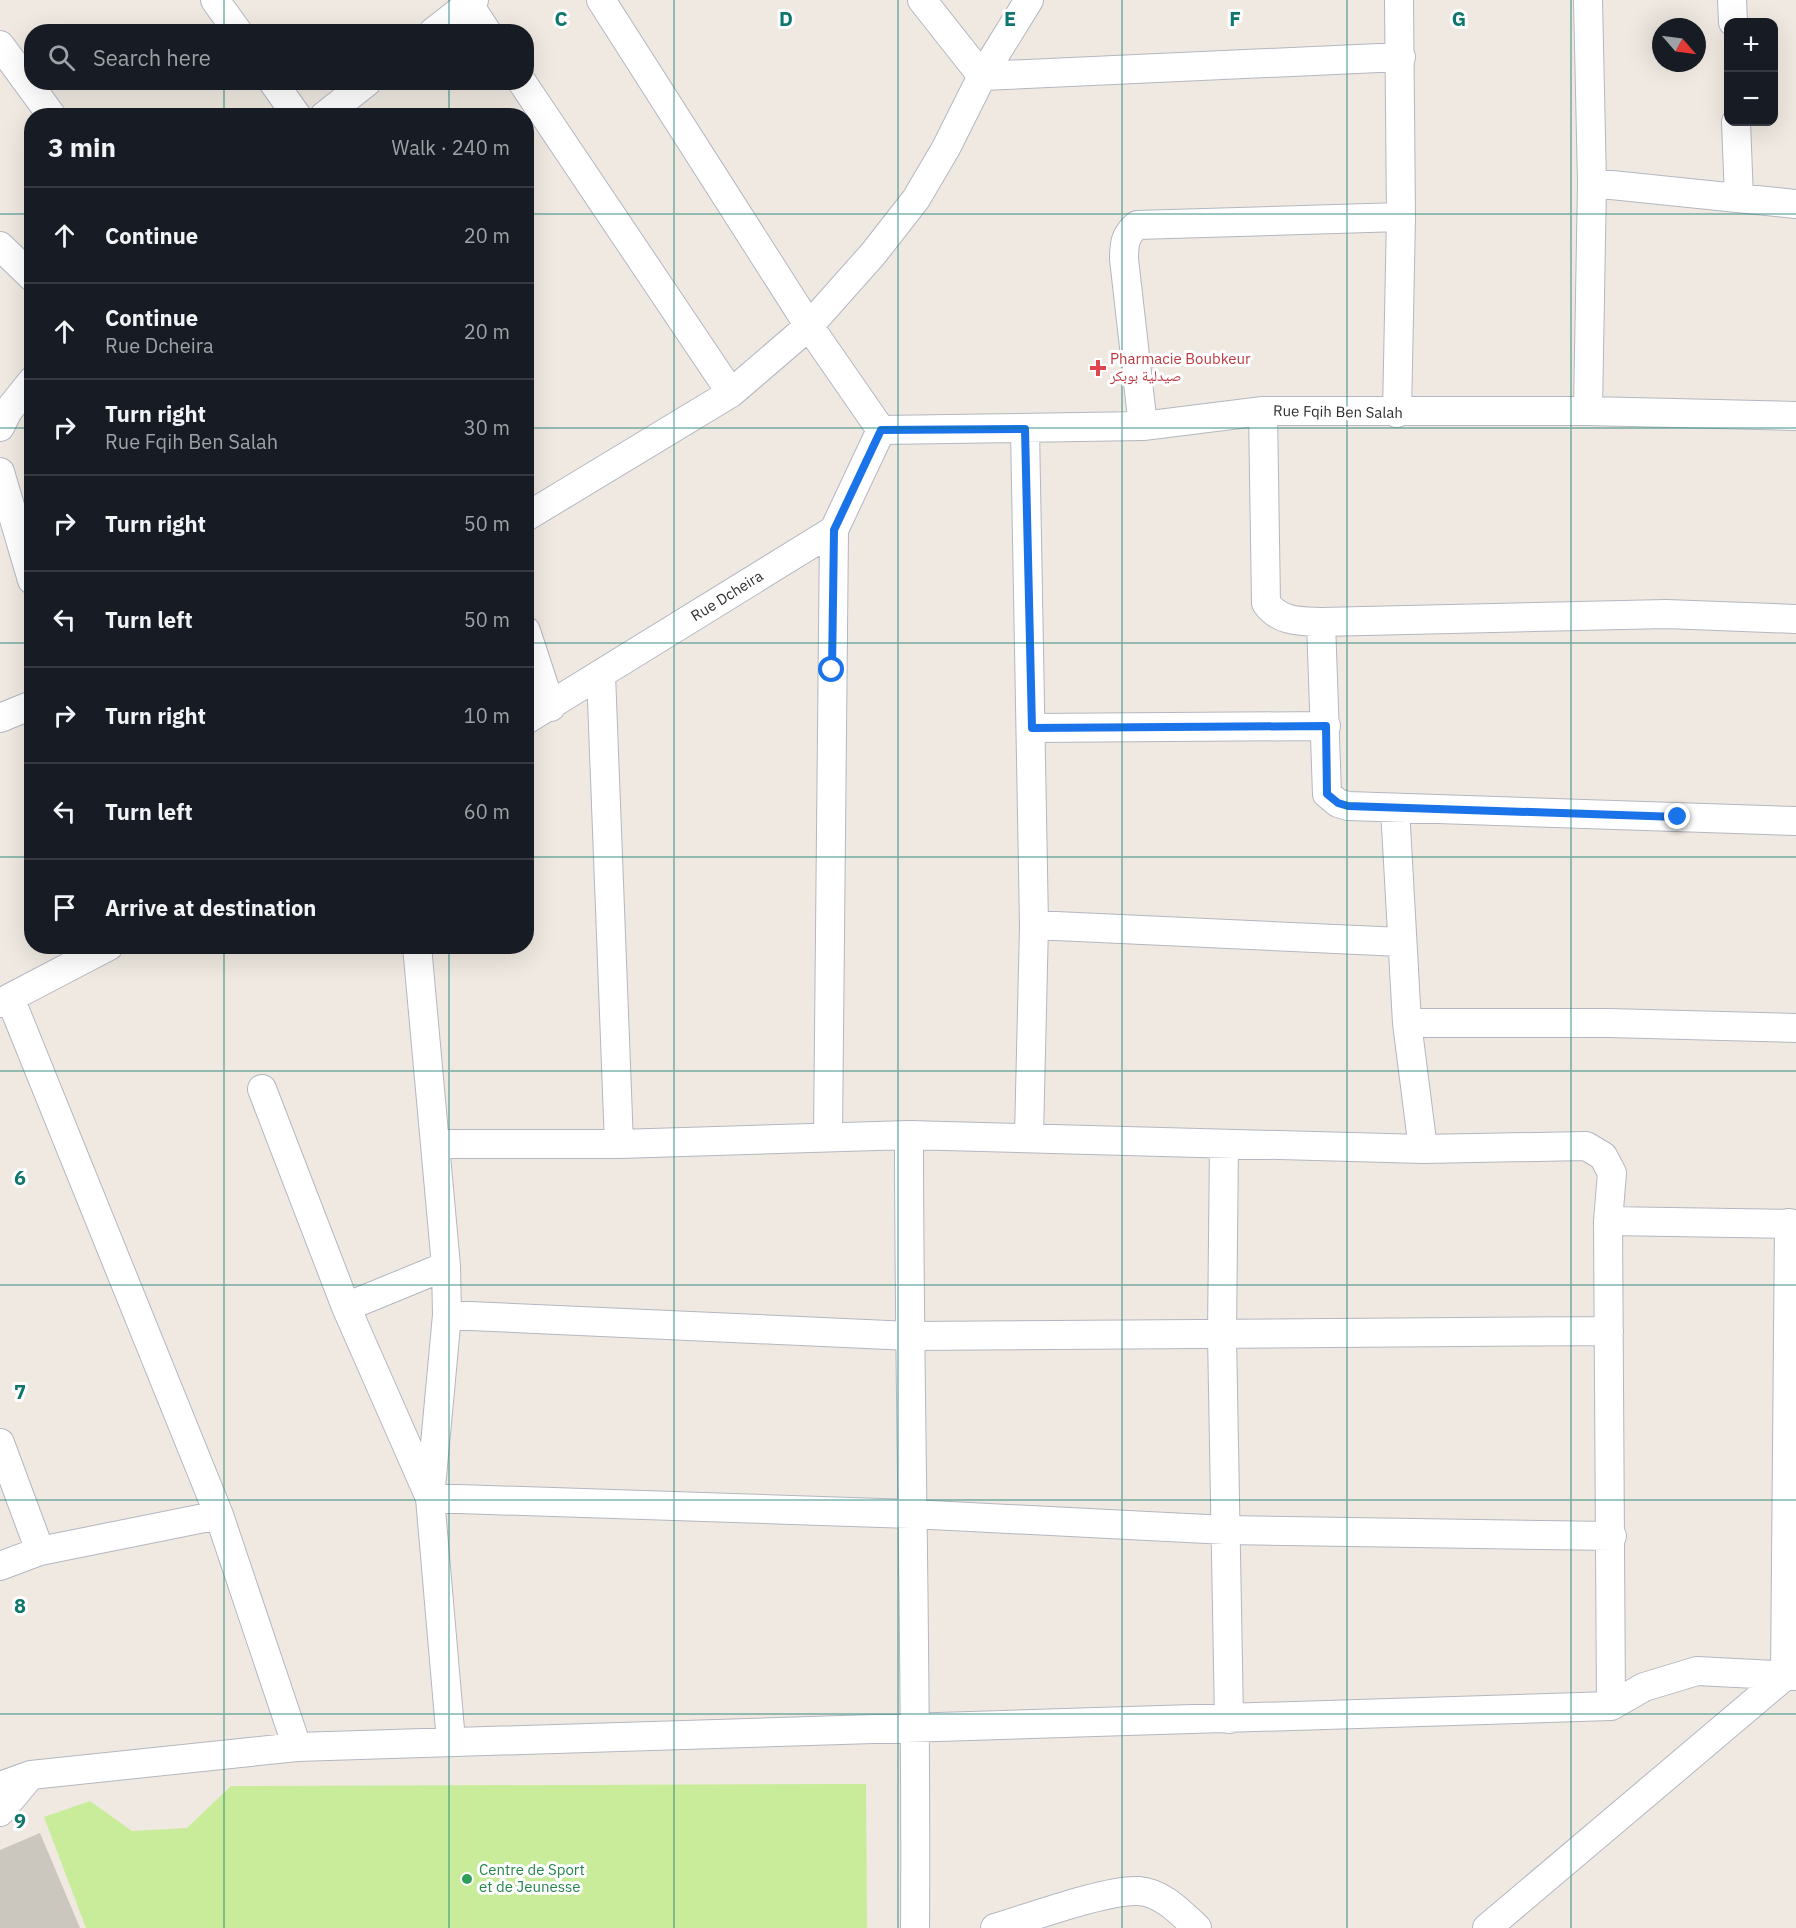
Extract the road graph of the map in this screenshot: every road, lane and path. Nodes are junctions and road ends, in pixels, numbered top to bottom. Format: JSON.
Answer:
{"nodes":[{"id":1,"x":215,"y":0,"type":"edge"},
{"id":2,"x":601,"y":0,"type":"edge"},
{"id":3,"x":921,"y":0,"type":"edge"},
{"id":4,"x":1029,"y":0,"type":"edge"},
{"id":5,"x":1399,"y":0,"type":"edge"},
{"id":6,"x":1588,"y":0,"type":"edge"},
{"id":7,"x":1732,"y":0,"type":"edge"},
{"id":8,"x":470,"y":1,"type":"edge"},
{"id":9,"x":1732,"y":18,"type":"edge"},
{"id":10,"x":232,"y":24,"type":"edge"},
{"id":11,"x":443,"y":24,"type":"edge"},
{"id":12,"x":483,"y":24,"type":"edge"},
{"id":13,"x":0,"y":45,"type":"edge"},
{"id":14,"x":1401,"y":57,"type":"junction"},
{"id":15,"x":982,"y":76,"type":"junction"},
{"id":16,"x":24,"y":78,"type":"edge"},
{"id":17,"x":33,"y":90,"type":"edge"},
{"id":18,"x":279,"y":90,"type":"edge"},
{"id":19,"x":357,"y":90,"type":"edge"},
{"id":20,"x":527,"y":90,"type":"edge"},
{"id":21,"x":46,"y":108,"type":"edge"},
{"id":22,"x":291,"y":108,"type":"edge"},
{"id":23,"x":334,"y":108,"type":"edge"},
{"id":24,"x":1736,"y":126,"type":"edge"},
{"id":25,"x":1592,"y":183,"type":"junction"},
{"id":26,"x":1738,"y":198,"type":"junction"},
{"id":27,"x":1796,"y":204,"type":"edge"},
{"id":28,"x":1401,"y":216,"type":"junction"},
{"id":29,"x":0,"y":246,"type":"edge"},
{"id":30,"x":24,"y":269,"type":"edge"},
{"id":31,"x":808,"y":326,"type":"junction"},
{"id":32,"x":24,"y":391,"type":"edge"},
{"id":33,"x":730,"y":393,"type":"junction"},
{"id":34,"x":1263,"y":411,"type":"junction"},
{"id":35,"x":1588,"y":411,"type":"junction"},
{"id":36,"x":1397,"y":413,"type":"junction"},
{"id":37,"x":1796,"y":416,"type":"edge"},
{"id":38,"x":1143,"y":426,"type":"junction"},
{"id":39,"x":0,"y":428,"type":"edge"},
{"id":40,"x":1025,"y":429,"type":"junction"},
{"id":41,"x":881,"y":430,"type":"junction"},
{"id":42,"x":0,"y":472,"type":"edge"},
{"id":43,"x":534,"y":512,"type":"edge"},
{"id":44,"x":834,"y":530,"type":"junction"},
{"id":45,"x":24,"y":553,"type":"edge"},
{"id":46,"x":1796,"y":619,"type":"edge"},
{"id":47,"x":1321,"y":622,"type":"junction"},
{"id":48,"x":534,"y":655,"type":"edge"},
{"id":49,"x":601,"y":674,"type":"junction"},
{"id":50,"x":551,"y":707,"type":"junction"},
{"id":51,"x":24,"y":708,"type":"edge"},
{"id":52,"x":534,"y":716,"type":"edge"},
{"id":53,"x":0,"y":718,"type":"edge"},
{"id":54,"x":1326,"y":726,"type":"junction"},
{"id":55,"x":1032,"y":728,"type":"junction"},
{"id":56,"x":1395,"y":808,"type":"junction"},
{"id":57,"x":1796,"y":821,"type":"edge"},
{"id":58,"x":1034,"y":925,"type":"junction"},
{"id":59,"x":1401,"y":942,"type":"junction"},
{"id":60,"x":94,"y":954,"type":"edge"},
{"id":61,"x":418,"y":954,"type":"edge"},
{"id":62,"x":5,"y":1000,"type":"edge"},
{"id":63,"x":1407,"y":1023,"type":"junction"},
{"id":64,"x":1796,"y":1028,"type":"edge"},
{"id":65,"x":262,"y":1089,"type":"dead end"},
{"id":66,"x":909,"y":1135,"type":"junction"},
{"id":67,"x":828,"y":1136,"type":"junction"},
{"id":68,"x":1029,"y":1136,"type":"junction"},
{"id":69,"x":436,"y":1144,"type":"junction"},
{"id":70,"x":620,"y":1144,"type":"junction"},
{"id":71,"x":1224,"y":1144,"type":"junction"},
{"id":72,"x":1423,"y":1149,"type":"junction"},
{"id":73,"x":1608,"y":1221,"type":"junction"},
{"id":74,"x":1792,"y":1224,"type":"edge"},
{"id":75,"x":446,"y":1266,"type":"junction"},
{"id":76,"x":346,"y":1307,"type":"junction"},
{"id":77,"x":447,"y":1316,"type":"junction"},
{"id":78,"x":1609,"y":1331,"type":"junction"},
{"id":79,"x":1222,"y":1335,"type":"junction"},
{"id":80,"x":910,"y":1336,"type":"junction"},
{"id":81,"x":0,"y":1443,"type":"edge"},
{"id":82,"x":430,"y":1498,"type":"junction"},
{"id":83,"x":911,"y":1514,"type":"junction"},
{"id":84,"x":219,"y":1515,"type":"junction"},
{"id":85,"x":1226,"y":1530,"type":"junction"},
{"id":86,"x":1612,"y":1536,"type":"junction"},
{"id":87,"x":40,"y":1551,"type":"junction"},
{"id":88,"x":0,"y":1566,"type":"edge"},
{"id":89,"x":1790,"y":1676,"type":"edge"},
{"id":90,"x":1611,"y":1706,"type":"junction"},
{"id":91,"x":1229,"y":1719,"type":"junction"},
{"id":92,"x":916,"y":1726,"type":"junction"},
{"id":93,"x":451,"y":1741,"type":"junction"},
{"id":94,"x":297,"y":1747,"type":"junction"},
{"id":95,"x":31,"y":1775,"type":"junction"},
{"id":96,"x":0,"y":1786,"type":"edge"},
{"id":97,"x":0,"y":1812,"type":"edge"},
{"id":98,"x":915,"y":1928,"type":"edge"},
{"id":99,"x":995,"y":1928,"type":"edge"},
{"id":100,"x":1197,"y":1928,"type":"edge"},
{"id":101,"x":1487,"y":1928,"type":"edge"}],
"edges":[{"from":1,"to":10,"type":"street"},
{"from":2,"to":31,"type":"street"},
{"from":3,"to":15,"type":"street"},
{"from":4,"to":15,"type":"street"},
{"from":5,"to":14,"type":"street"},
{"from":6,"to":25,"type":"street"},
{"from":7,"to":9,"type":"street"},
{"from":8,"to":11,"type":"street"},
{"from":8,"to":12,"type":"street"},
{"from":13,"to":16,"type":"street"},
{"from":14,"to":15,"type":"street"},
{"from":14,"to":28,"type":"street"},
{"from":15,"to":31,"type":"street"},
{"from":17,"to":21,"type":"street"},
{"from":18,"to":22,"type":"street"},
{"from":19,"to":23,"type":"street"},
{"from":20,"to":33,"type":"street"},
{"from":24,"to":26,"type":"street"},
{"from":25,"to":26,"type":"street"},
{"from":25,"to":35,"type":"street"},
{"from":26,"to":27,"type":"street"},
{"from":28,"to":36,"type":"street"},
{"from":28,"to":38,"type":"street"},
{"from":29,"to":30,"type":"street"},
{"from":31,"to":33,"type":"street"},
{"from":31,"to":41,"type":"street"},
{"from":32,"to":39,"type":"street"},
{"from":33,"to":43,"type":"street"},
{"from":34,"to":36,"type":"street","name":"Rue Fqih Ben Salah"},
{"from":34,"to":38,"type":"street","name":"Rue Fqih Ben Salah"},
{"from":34,"to":47,"type":"street"},
{"from":35,"to":36,"type":"street","name":"Rue Fqih Ben Salah"},
{"from":35,"to":37,"type":"street","name":"Rue Fqih Ben Salah"},
{"from":38,"to":40,"type":"street","name":"Rue Fqih Ben Salah"},
{"from":40,"to":41,"type":"street","name":"Rue Fqih Ben Salah"},
{"from":40,"to":55,"type":"street"},
{"from":41,"to":44,"type":"street"},
{"from":42,"to":45,"type":"street"},
{"from":44,"to":49,"type":"street","name":"Rue Dcheira"},
{"from":44,"to":67,"type":"street"},
{"from":46,"to":47,"type":"street"},
{"from":47,"to":54,"type":"street"},
{"from":48,"to":50,"type":"street"},
{"from":49,"to":50,"type":"street","name":"Rue Dcheira"},
{"from":49,"to":70,"type":"street"},
{"from":50,"to":52,"type":"street","name":"Rue Dcheira"},
{"from":51,"to":53,"type":"street"},
{"from":54,"to":55,"type":"street"},
{"from":54,"to":56,"type":"street"},
{"from":55,"to":58,"type":"street"},
{"from":56,"to":57,"type":"street"},
{"from":56,"to":59,"type":"street"},
{"from":58,"to":59,"type":"street"},
{"from":58,"to":68,"type":"street"},
{"from":59,"to":63,"type":"street"},
{"from":60,"to":62,"type":"street"},
{"from":61,"to":69,"type":"street"},
{"from":62,"to":84,"type":"street"},
{"from":63,"to":64,"type":"street"},
{"from":63,"to":72,"type":"street"},
{"from":65,"to":76,"type":"street"},
{"from":66,"to":67,"type":"street"},
{"from":66,"to":68,"type":"street"},
{"from":66,"to":80,"type":"street"},
{"from":67,"to":70,"type":"street"},
{"from":68,"to":71,"type":"street"},
{"from":69,"to":70,"type":"street"},
{"from":69,"to":75,"type":"street"},
{"from":71,"to":72,"type":"street"},
{"from":71,"to":79,"type":"street"},
{"from":72,"to":73,"type":"street"},
{"from":73,"to":74,"type":"street"},
{"from":73,"to":78,"type":"street"},
{"from":74,"to":89,"type":"street"},
{"from":75,"to":76,"type":"street"},
{"from":75,"to":77,"type":"street"},
{"from":76,"to":82,"type":"street"},
{"from":77,"to":80,"type":"street"},
{"from":77,"to":82,"type":"street"},
{"from":78,"to":79,"type":"street"},
{"from":78,"to":86,"type":"street"},
{"from":79,"to":80,"type":"street"},
{"from":79,"to":85,"type":"street"},
{"from":80,"to":83,"type":"street"},
{"from":81,"to":87,"type":"street"},
{"from":82,"to":83,"type":"street"},
{"from":82,"to":93,"type":"street"},
{"from":83,"to":85,"type":"street"},
{"from":83,"to":92,"type":"street"},
{"from":84,"to":87,"type":"street"},
{"from":84,"to":94,"type":"street"},
{"from":85,"to":86,"type":"street"},
{"from":85,"to":91,"type":"street"},
{"from":86,"to":90,"type":"street"},
{"from":87,"to":88,"type":"street"},
{"from":89,"to":90,"type":"street"},
{"from":89,"to":101,"type":"street"},
{"from":90,"to":91,"type":"street"},
{"from":91,"to":92,"type":"street"},
{"from":92,"to":93,"type":"street"},
{"from":92,"to":98,"type":"street"},
{"from":93,"to":94,"type":"street"},
{"from":94,"to":95,"type":"street"},
{"from":95,"to":96,"type":"street"},
{"from":95,"to":97,"type":"street"},
{"from":99,"to":100,"type":"street"}]}
